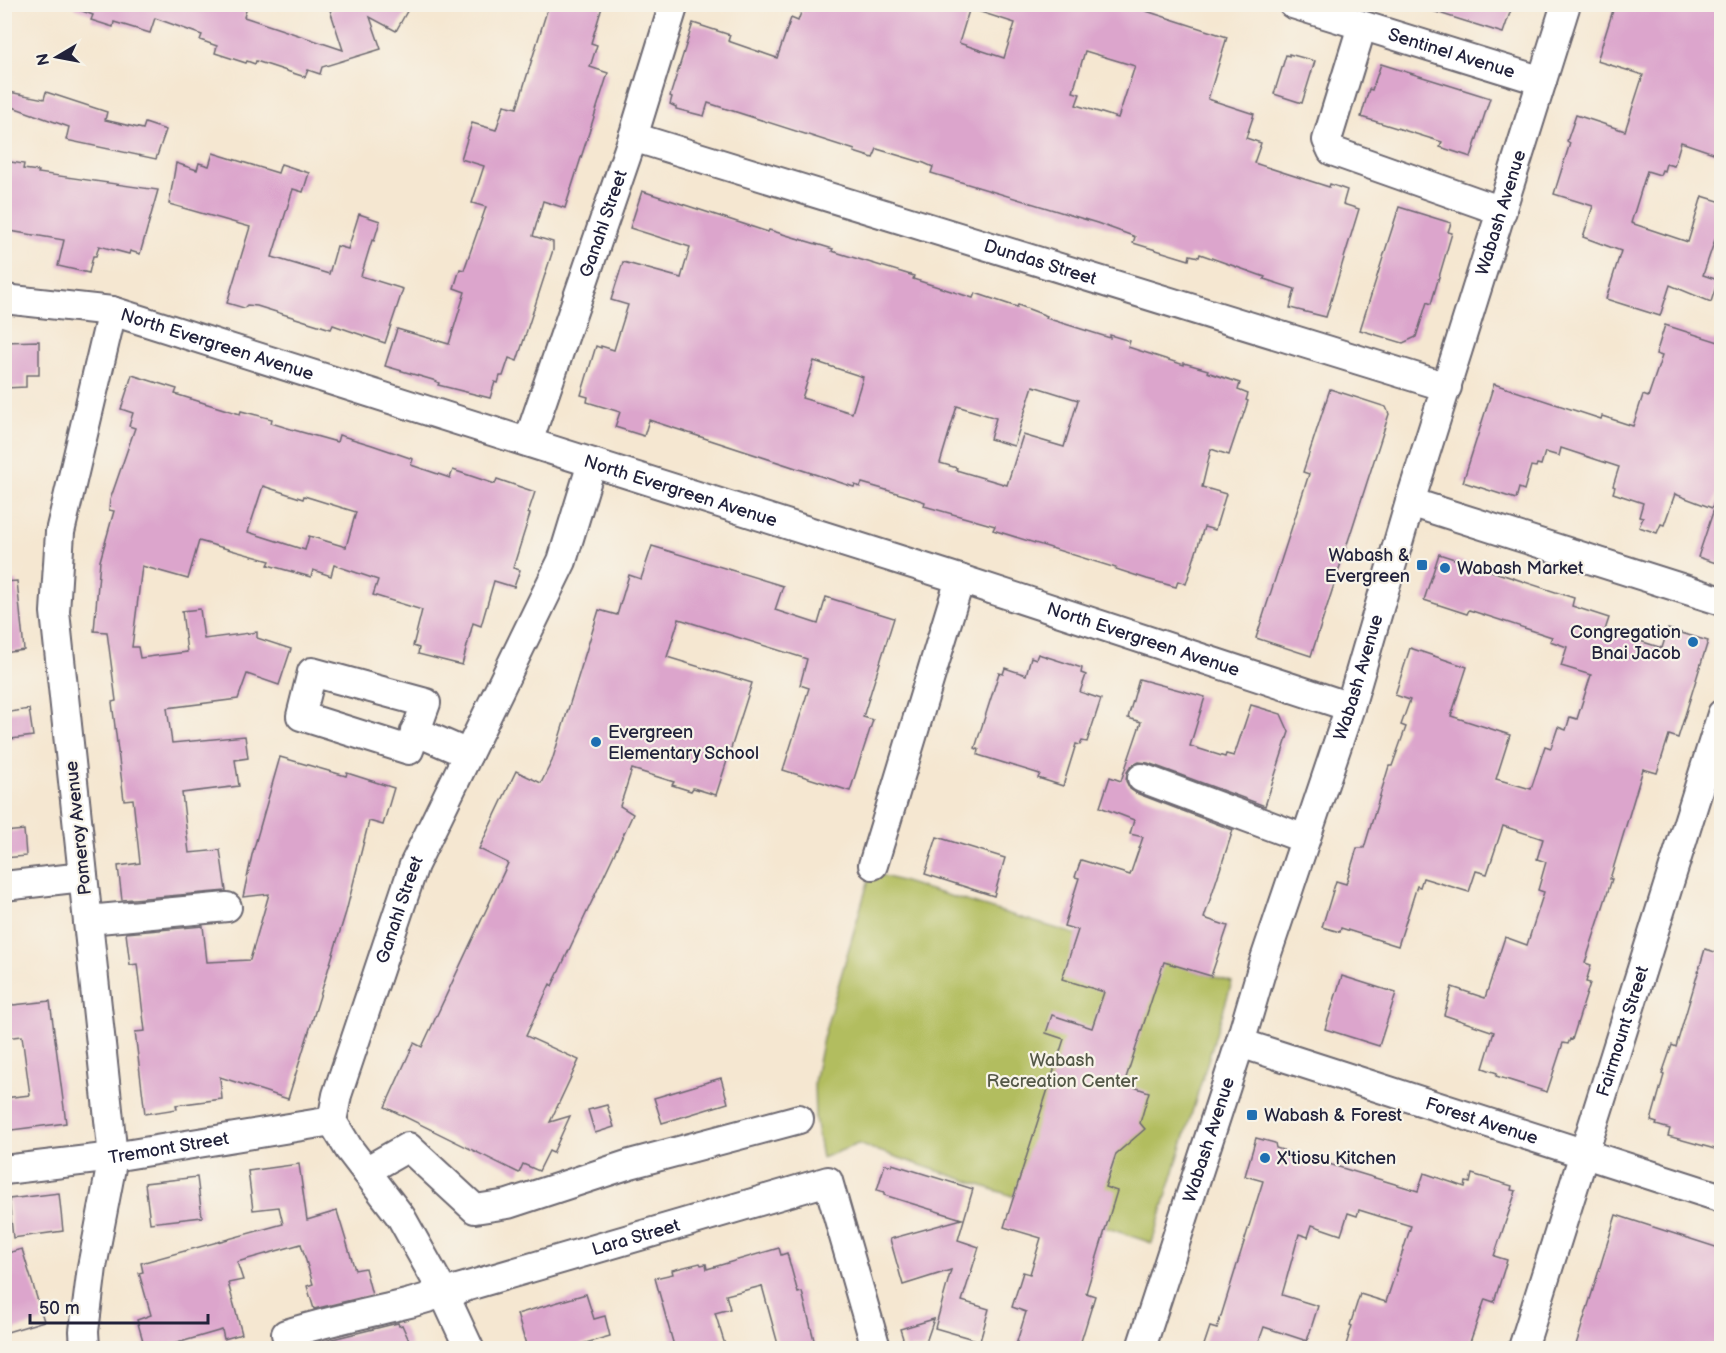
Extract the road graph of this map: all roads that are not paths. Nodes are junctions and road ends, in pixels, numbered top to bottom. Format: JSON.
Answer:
{"nodes":[{"id":1,"x":674,"y":4,"type":"edge"},
{"id":2,"x":1293,"y":4,"type":"edge"},
{"id":3,"x":1566,"y":4,"type":"edge"},
{"id":4,"x":1362,"y":26,"type":"junction"},
{"id":5,"x":1542,"y":81,"type":"junction"},
{"id":6,"x":633,"y":137,"type":"junction"},
{"id":7,"x":1502,"y":211,"type":"junction"},
{"id":8,"x":4,"y":299,"type":"edge"},
{"id":9,"x":112,"y":311,"type":"junction"},
{"id":10,"x":1447,"y":387,"type":"junction"},
{"id":11,"x":528,"y":442,"type":"junction"},
{"id":12,"x":592,"y":463,"type":"junction"},
{"id":13,"x":1410,"y":502,"type":"junction"},
{"id":14,"x":960,"y":579,"type":"junction"},
{"id":15,"x":1722,"y":601,"type":"edge"},
{"id":16,"x":1350,"y":707,"type":"junction"},
{"id":17,"x":1722,"y":714,"type":"edge"},
{"id":18,"x":415,"y":731,"type":"dead end"},
{"id":19,"x":468,"y":754,"type":"junction"},
{"id":20,"x":1142,"y":778,"type":"dead end"},
{"id":21,"x":1305,"y":839,"type":"junction"},
{"id":22,"x":873,"y":865,"type":"dead end"},
{"id":23,"x":83,"y":877,"type":"junction"},
{"id":24,"x":4,"y":886,"type":"edge"},
{"id":25,"x":227,"y":908,"type":"dead end"},
{"id":26,"x":88,"y":920,"type":"junction"},
{"id":27,"x":1240,"y":1043,"type":"junction"},
{"id":28,"x":799,"y":1119,"type":"dead end"},
{"id":29,"x":332,"y":1121,"type":"junction"},
{"id":30,"x":1585,"y":1154,"type":"junction"},
{"id":31,"x":113,"y":1157,"type":"junction"},
{"id":32,"x":4,"y":1170,"type":"edge"},
{"id":33,"x":366,"y":1171,"type":"junction"},
{"id":34,"x":1722,"y":1198,"type":"edge"},
{"id":35,"x":443,"y":1292,"type":"junction"},
{"id":36,"x":286,"y":1334,"type":"dead end"},
{"id":37,"x":85,"y":1348,"type":"edge"},
{"id":38,"x":469,"y":1348,"type":"edge"},
{"id":39,"x":876,"y":1348,"type":"edge"},
{"id":40,"x":1141,"y":1348,"type":"edge"},
{"id":41,"x":1523,"y":1348,"type":"edge"}],
"edges":[{"from":1,"to":6,"type":"street","name":"Ganahl Street"},
{"from":2,"to":4,"type":"street","name":"Sentinel Avenue"},
{"from":3,"to":5,"type":"street","name":"Wabash Avenue"},
{"from":4,"to":5,"type":"street","name":"Sentinel Avenue"},
{"from":4,"to":7,"type":"street"},
{"from":5,"to":7,"type":"street","name":"Wabash Avenue"},
{"from":6,"to":10,"type":"street","name":"Dundas Street"},
{"from":6,"to":11,"type":"street","name":"Ganahl Street"},
{"from":7,"to":10,"type":"street","name":"Wabash Avenue"},
{"from":8,"to":9,"type":"street","name":"North Evergreen Avenue"},
{"from":9,"to":11,"type":"street","name":"North Evergreen Avenue"},
{"from":9,"to":23,"type":"street","name":"Pomeroy Avenue"},
{"from":10,"to":13,"type":"street","name":"Wabash Avenue"},
{"from":11,"to":12,"type":"street","name":"North Evergreen Avenue"},
{"from":12,"to":14,"type":"street","name":"North Evergreen Avenue"},
{"from":12,"to":19,"type":"street","name":"Ganahl Street"},
{"from":13,"to":15,"type":"street"},
{"from":13,"to":16,"type":"street","name":"Wabash Avenue"},
{"from":14,"to":16,"type":"street","name":"North Evergreen Avenue"},
{"from":14,"to":22,"type":"street"},
{"from":16,"to":21,"type":"street","name":"Wabash Avenue"},
{"from":17,"to":30,"type":"street","name":"Fairmount Street"},
{"from":18,"to":19,"type":"street"},
{"from":19,"to":29,"type":"street","name":"Ganahl Street"},
{"from":20,"to":21,"type":"street"},
{"from":21,"to":27,"type":"street","name":"Wabash Avenue"},
{"from":23,"to":24,"type":"street"},
{"from":23,"to":26,"type":"street","name":"Pomeroy Avenue"},
{"from":25,"to":26,"type":"street"},
{"from":26,"to":31,"type":"street","name":"Pomeroy Avenue"},
{"from":27,"to":30,"type":"street","name":"Forest Avenue"},
{"from":27,"to":40,"type":"street","name":"Wabash Avenue"},
{"from":28,"to":33,"type":"street"},
{"from":29,"to":31,"type":"street","name":"Tremont Street"},
{"from":29,"to":33,"type":"street"},
{"from":30,"to":34,"type":"street","name":"Forest Avenue"},
{"from":30,"to":41,"type":"street","name":"Fairmount Street"},
{"from":31,"to":32,"type":"street","name":"Tremont Street"},
{"from":31,"to":37,"type":"street","name":"Pomeroy Avenue"},
{"from":33,"to":35,"type":"street"},
{"from":35,"to":36,"type":"street","name":"Lara Street"},
{"from":35,"to":38,"type":"street"},
{"from":35,"to":39,"type":"street","name":"Lara Street"}]}
